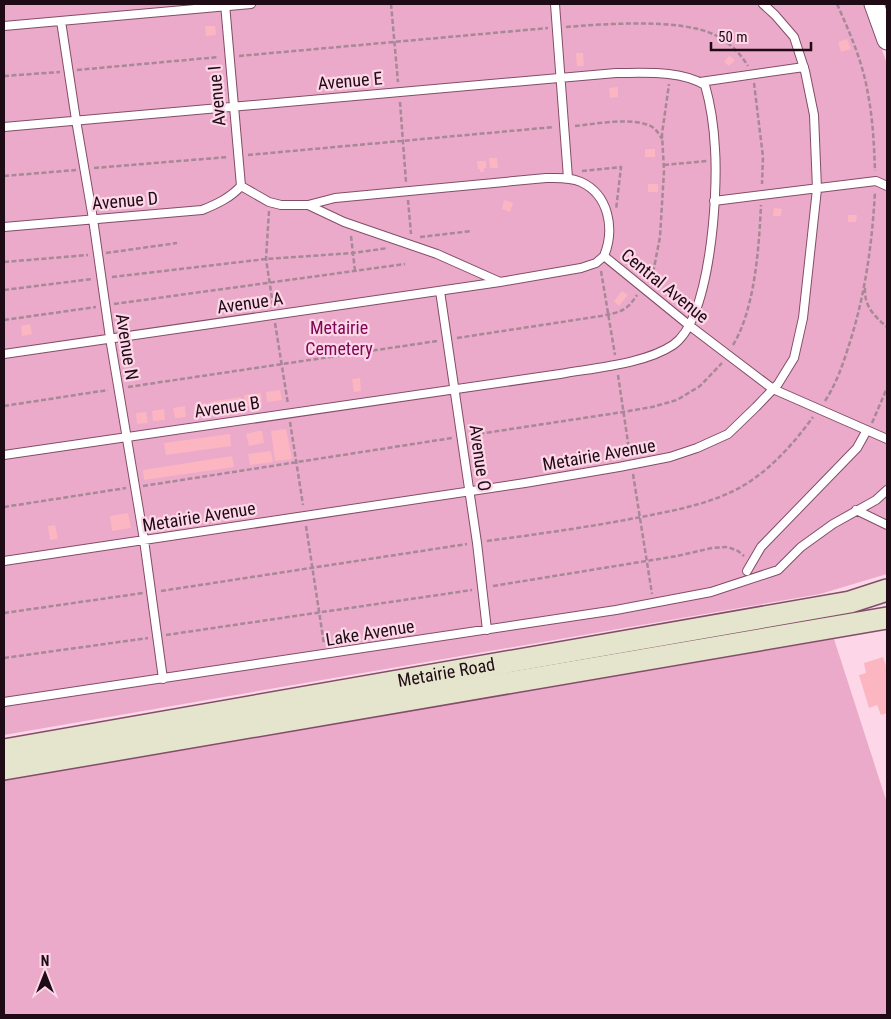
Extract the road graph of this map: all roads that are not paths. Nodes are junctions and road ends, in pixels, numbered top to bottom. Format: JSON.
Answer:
{"nodes":[{"id":1,"x":251,"y":4,"type":"edge"},
{"id":2,"x":556,"y":4,"type":"edge"},
{"id":3,"x":763,"y":4,"type":"edge"},
{"id":4,"x":874,"y":4,"type":"edge"},
{"id":5,"x":225,"y":5,"type":"edge"},
{"id":6,"x":61,"y":21,"type":"junction"},
{"id":7,"x":4,"y":26,"type":"edge"},
{"id":8,"x":887,"y":40,"type":"edge"},
{"id":9,"x":804,"y":67,"type":"junction"},
{"id":10,"x":562,"y":78,"type":"junction"},
{"id":11,"x":699,"y":82,"type":"junction"},
{"id":12,"x":233,"y":106,"type":"junction"},
{"id":13,"x":76,"y":120,"type":"junction"},
{"id":14,"x":4,"y":127,"type":"edge"},
{"id":15,"x":568,"y":175,"type":"junction"},
{"id":16,"x":241,"y":186,"type":"junction"},
{"id":17,"x":887,"y":186,"type":"edge"},
{"id":18,"x":817,"y":189,"type":"junction"},
{"id":19,"x":714,"y":201,"type":"junction"},
{"id":20,"x":308,"y":205,"type":"junction"},
{"id":21,"x":93,"y":219,"type":"junction"},
{"id":22,"x":4,"y":227,"type":"edge"},
{"id":23,"x":602,"y":258,"type":"junction"},
{"id":24,"x":500,"y":282,"type":"junction"},
{"id":25,"x":440,"y":291,"type":"junction"},
{"id":26,"x":690,"y":326,"type":"junction"},
{"id":27,"x":110,"y":338,"type":"junction"},
{"id":28,"x":4,"y":354,"type":"edge"},
{"id":29,"x":455,"y":389,"type":"junction"},
{"id":30,"x":773,"y":389,"type":"junction"},
{"id":31,"x":867,"y":430,"type":"junction"},
{"id":32,"x":126,"y":436,"type":"junction"},
{"id":33,"x":887,"y":439,"type":"edge"},
{"id":34,"x":4,"y":455,"type":"edge"},
{"id":35,"x":469,"y":490,"type":"junction"},
{"id":36,"x":887,"y":490,"type":"edge"},
{"id":37,"x":856,"y":510,"type":"junction"},
{"id":38,"x":887,"y":525,"type":"edge"},
{"id":39,"x":144,"y":540,"type":"junction"},
{"id":40,"x":4,"y":561,"type":"edge"},
{"id":41,"x":747,"y":571,"type":"dead end"},
{"id":42,"x":887,"y":590,"type":"edge"},
{"id":43,"x":887,"y":618,"type":"edge"},
{"id":44,"x":487,"y":630,"type":"junction"},
{"id":45,"x":163,"y":679,"type":"junction"},
{"id":46,"x":4,"y":702,"type":"edge"},
{"id":47,"x":4,"y":750,"type":"edge"},
{"id":48,"x":4,"y":769,"type":"edge"}],
"edges":[{"from":1,"to":5,"type":"lane"},
{"from":2,"to":10,"type":"lane"},
{"from":3,"to":9,"type":"lane","name":"Metairie Avenue"},
{"from":4,"to":8,"type":"street"},
{"from":5,"to":6,"type":"lane"},
{"from":5,"to":12,"type":"lane","name":"Avenue I"},
{"from":6,"to":7,"type":"lane"},
{"from":6,"to":13,"type":"lane","name":"Avenue N"},
{"from":9,"to":11,"type":"lane","name":"Avenue E"},
{"from":9,"to":18,"type":"lane","name":"Metairie Avenue"},
{"from":10,"to":11,"type":"lane","name":"Avenue E"},
{"from":10,"to":12,"type":"lane","name":"Avenue E"},
{"from":10,"to":15,"type":"lane"},
{"from":11,"to":19,"type":"lane"},
{"from":12,"to":13,"type":"lane","name":"Avenue E"},
{"from":12,"to":16,"type":"lane","name":"Avenue I"},
{"from":13,"to":14,"type":"lane","name":"Avenue E"},
{"from":13,"to":21,"type":"lane","name":"Avenue N"},
{"from":15,"to":20,"type":"lane"},
{"from":15,"to":23,"type":"lane"},
{"from":16,"to":20,"type":"lane"},
{"from":16,"to":21,"type":"lane","name":"Avenue D"},
{"from":17,"to":18,"type":"lane"},
{"from":18,"to":19,"type":"lane"},
{"from":18,"to":30,"type":"lane","name":"Metairie Avenue"},
{"from":19,"to":26,"type":"lane"},
{"from":20,"to":24,"type":"lane"},
{"from":21,"to":22,"type":"lane","name":"Avenue D"},
{"from":21,"to":27,"type":"lane","name":"Avenue N"},
{"from":23,"to":24,"type":"lane","name":"Central Avenue"},
{"from":23,"to":26,"type":"lane","name":"Central Avenue"},
{"from":24,"to":25,"type":"lane","name":"Avenue A"},
{"from":25,"to":27,"type":"lane","name":"Avenue A"},
{"from":25,"to":29,"type":"lane","name":"Avenue O"},
{"from":26,"to":29,"type":"lane"},
{"from":26,"to":30,"type":"lane","name":"Central Avenue"},
{"from":27,"to":28,"type":"lane","name":"Avenue A"},
{"from":27,"to":32,"type":"lane","name":"Avenue N"},
{"from":29,"to":32,"type":"lane","name":"Avenue B"},
{"from":29,"to":35,"type":"lane","name":"Avenue O"},
{"from":30,"to":31,"type":"lane","name":"Central Avenue"},
{"from":30,"to":35,"type":"lane","name":"Metairie Avenue"},
{"from":31,"to":33,"type":"lane","name":"Central Avenue"},
{"from":31,"to":41,"type":"lane"},
{"from":32,"to":34,"type":"lane","name":"Avenue B"},
{"from":32,"to":39,"type":"lane","name":"Avenue N"},
{"from":35,"to":39,"type":"lane","name":"Metairie Avenue"},
{"from":35,"to":44,"type":"lane","name":"Avenue O"},
{"from":36,"to":37,"type":"lane","name":"Lake Avenue"},
{"from":37,"to":38,"type":"lane"},
{"from":37,"to":44,"type":"lane","name":"Lake Avenue"},
{"from":39,"to":40,"type":"lane","name":"Metairie Avenue"},
{"from":39,"to":45,"type":"lane","name":"Avenue N"},
{"from":42,"to":47,"type":"main road","name":"Metairie Road"},
{"from":43,"to":48,"type":"main road","name":"Metairie Road"},
{"from":44,"to":45,"type":"lane","name":"Lake Avenue"},
{"from":45,"to":46,"type":"lane","name":"Lake Avenue"}]}
